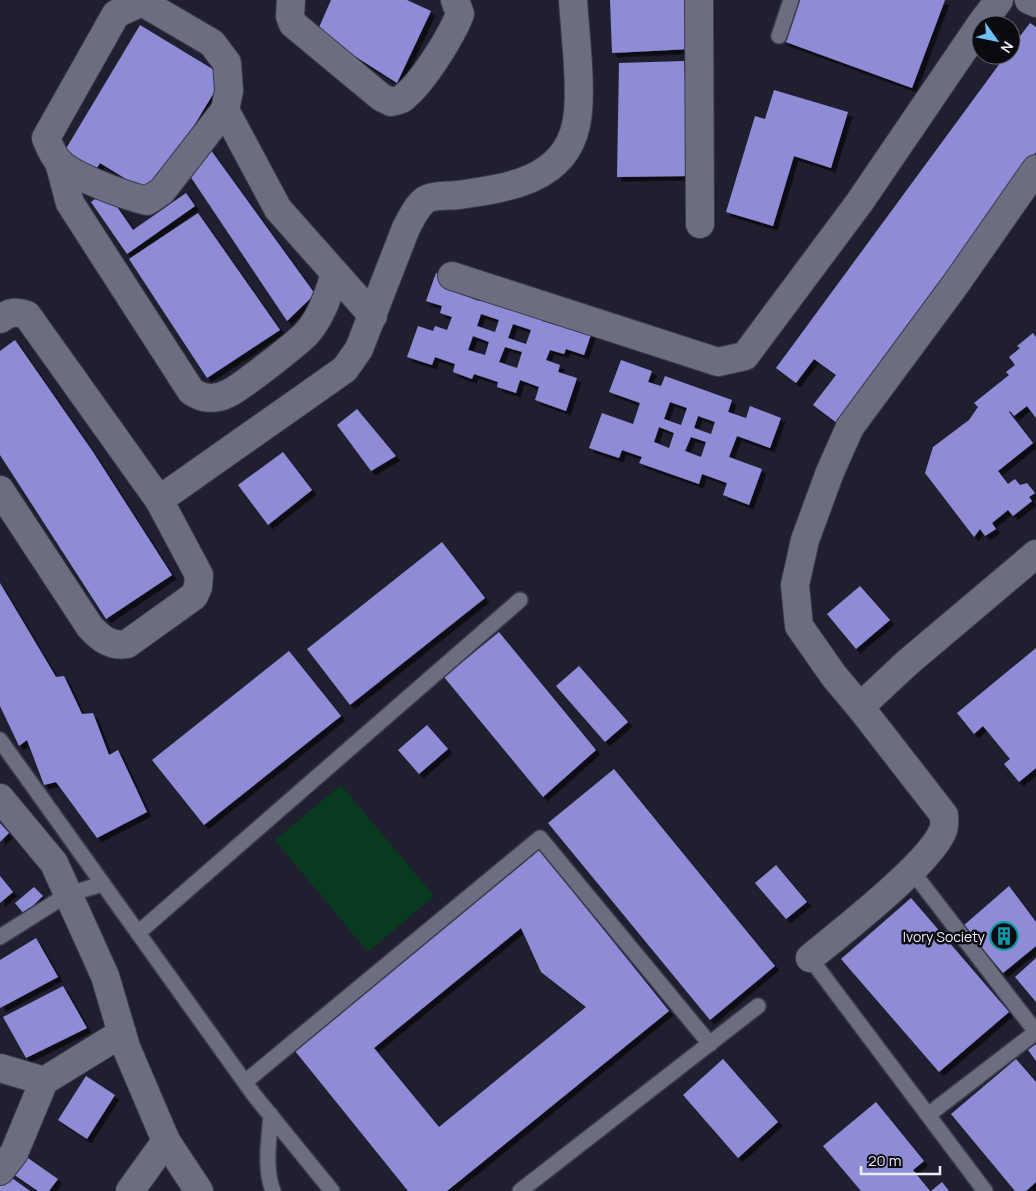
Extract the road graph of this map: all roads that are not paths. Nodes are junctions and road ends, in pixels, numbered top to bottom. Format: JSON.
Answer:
{"nodes":[{"id":1,"x":291,"y":0,"type":"edge"},
{"id":2,"x":455,"y":0,"type":"edge"},
{"id":3,"x":573,"y":0,"type":"edge"},
{"id":4,"x":699,"y":0,"type":"edge"},
{"id":5,"x":791,"y":0,"type":"edge"},
{"id":6,"x":1000,"y":0,"type":"edge"},
{"id":7,"x":1030,"y":0,"type":"edge"},
{"id":8,"x":1036,"y":2,"type":"edge"},
{"id":9,"x":780,"y":36,"type":"dead end"},
{"id":10,"x":225,"y":110,"type":"junction"},
{"id":11,"x":59,"y":162,"type":"junction"},
{"id":12,"x":1036,"y":169,"type":"edge"},
{"id":13,"x":700,"y":224,"type":"dead end"},
{"id":14,"x":335,"y":274,"type":"junction"},
{"id":15,"x":452,"y":276,"type":"dead end"},
{"id":16,"x":372,"y":316,"type":"junction"},
{"id":17,"x":0,"y":319,"type":"edge"},
{"id":18,"x":0,"y":490,"type":"edge"},
{"id":19,"x":159,"y":500,"type":"junction"},
{"id":20,"x":1036,"y":554,"type":"edge"},
{"id":21,"x":520,"y":600,"type":"dead end"},
{"id":22,"x":860,"y":707,"type":"junction"},
{"id":23,"x":0,"y":740,"type":"edge"},
{"id":24,"x":0,"y":798,"type":"edge"},
{"id":25,"x":912,"y":871,"type":"junction"},
{"id":26,"x":103,"y":884,"type":"junction"},
{"id":27,"x":68,"y":894,"type":"junction"},
{"id":28,"x":138,"y":933,"type":"junction"},
{"id":29,"x":0,"y":937,"type":"edge"},
{"id":30,"x":810,"y":958,"type":"joint"},
{"id":31,"x":758,"y":1006,"type":"dead end"},
{"id":32,"x":122,"y":1033,"type":"junction"},
{"id":33,"x":710,"y":1044,"type":"junction"},
{"id":34,"x":0,"y":1068,"type":"edge"},
{"id":35,"x":44,"y":1081,"type":"junction"},
{"id":36,"x":245,"y":1082,"type":"junction"},
{"id":37,"x":271,"y":1115,"type":"junction"},
{"id":38,"x":928,"y":1115,"type":"junction"},
{"id":39,"x":166,"y":1141,"type":"junction"},
{"id":40,"x":0,"y":1171,"type":"edge"},
{"id":41,"x":130,"y":1191,"type":"edge"},
{"id":42,"x":199,"y":1191,"type":"edge"},
{"id":43,"x":273,"y":1191,"type":"edge"},
{"id":44,"x":332,"y":1191,"type":"edge"},
{"id":45,"x":520,"y":1191,"type":"edge"},
{"id":46,"x":985,"y":1191,"type":"edge"}],
"edges":[{"from":1,"to":2,"type":"street"},
{"from":3,"to":16,"type":"street"},
{"from":4,"to":13,"type":"street"},
{"from":5,"to":9,"type":"lane"},
{"from":6,"to":15,"type":"street"},
{"from":7,"to":8,"type":"street"},
{"from":10,"to":11,"type":"street"},
{"from":10,"to":11,"type":"street"},
{"from":10,"to":14,"type":"street"},
{"from":11,"to":14,"type":"street"},
{"from":12,"to":22,"type":"street"},
{"from":14,"to":16,"type":"street"},
{"from":16,"to":19,"type":"street"},
{"from":17,"to":19,"type":"street"},
{"from":18,"to":19,"type":"street"},
{"from":20,"to":22,"type":"street"},
{"from":21,"to":28,"type":"lane"},
{"from":22,"to":25,"type":"street"},
{"from":23,"to":26,"type":"lane"},
{"from":24,"to":27,"type":"street"},
{"from":25,"to":30,"type":"street"},
{"from":25,"to":38,"type":"lane"},
{"from":26,"to":27,"type":"lane"},
{"from":26,"to":28,"type":"lane"},
{"from":27,"to":29,"type":"lane"},
{"from":27,"to":32,"type":"street"},
{"from":28,"to":36,"type":"lane"},
{"from":30,"to":38,"type":"lane"},
{"from":31,"to":33,"type":"lane"},
{"from":32,"to":35,"type":"street"},
{"from":32,"to":39,"type":"street"},
{"from":33,"to":36,"type":"lane"},
{"from":33,"to":45,"type":"lane"},
{"from":34,"to":35,"type":"street"},
{"from":35,"to":40,"type":"street"},
{"from":36,"to":37,"type":"lane"},
{"from":37,"to":43,"type":"lane"},
{"from":37,"to":44,"type":"lane"},
{"from":38,"to":46,"type":"lane"},
{"from":39,"to":41,"type":"street"},
{"from":39,"to":42,"type":"street"}]}
